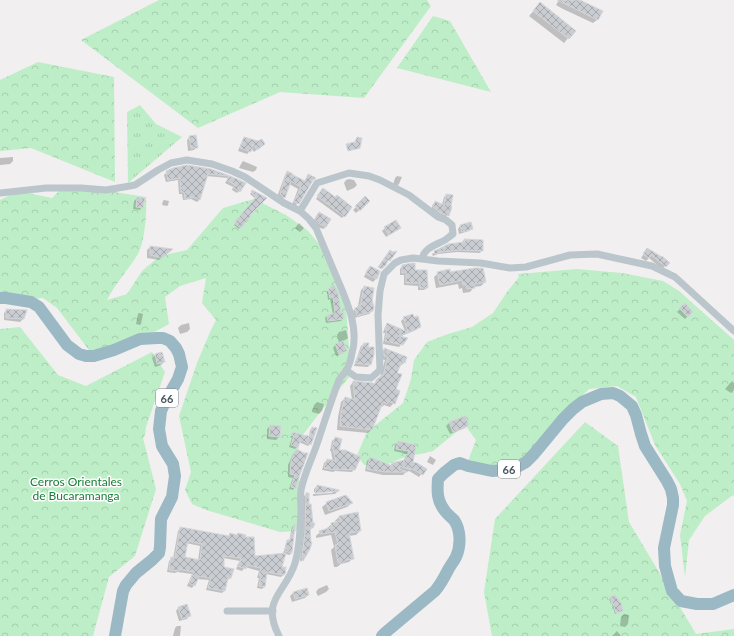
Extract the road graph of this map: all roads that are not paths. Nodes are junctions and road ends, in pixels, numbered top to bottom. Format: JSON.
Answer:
{"nodes":[{"id":1,"x":0,"y":192,"type":"edge"},
{"id":2,"x":300,"y":212,"type":"junction"},
{"id":3,"x":422,"y":259,"type":"junction"},
{"id":4,"x":0,"y":298,"type":"edge"},
{"id":5,"x":734,"y":331,"type":"edge"},
{"id":6,"x":346,"y":370,"type":"junction"},
{"id":7,"x":734,"y":595,"type":"edge"},
{"id":8,"x":228,"y":611,"type":"dead end"},
{"id":9,"x":273,"y":611,"type":"junction"},
{"id":10,"x":115,"y":636,"type":"edge"},
{"id":11,"x":279,"y":636,"type":"edge"},
{"id":12,"x":382,"y":636,"type":"edge"}],
"edges":[{"from":1,"to":2,"type":"street"},
{"from":2,"to":3,"type":"street"},
{"from":2,"to":6,"type":"street"},
{"from":3,"to":5,"type":"street"},
{"from":3,"to":6,"type":"street"},
{"from":4,"to":10,"type":"highway","number":"66"},
{"from":6,"to":9,"type":"street"},
{"from":7,"to":12,"type":"highway","number":"66"},
{"from":8,"to":9,"type":"street"},
{"from":9,"to":11,"type":"street"}]}
